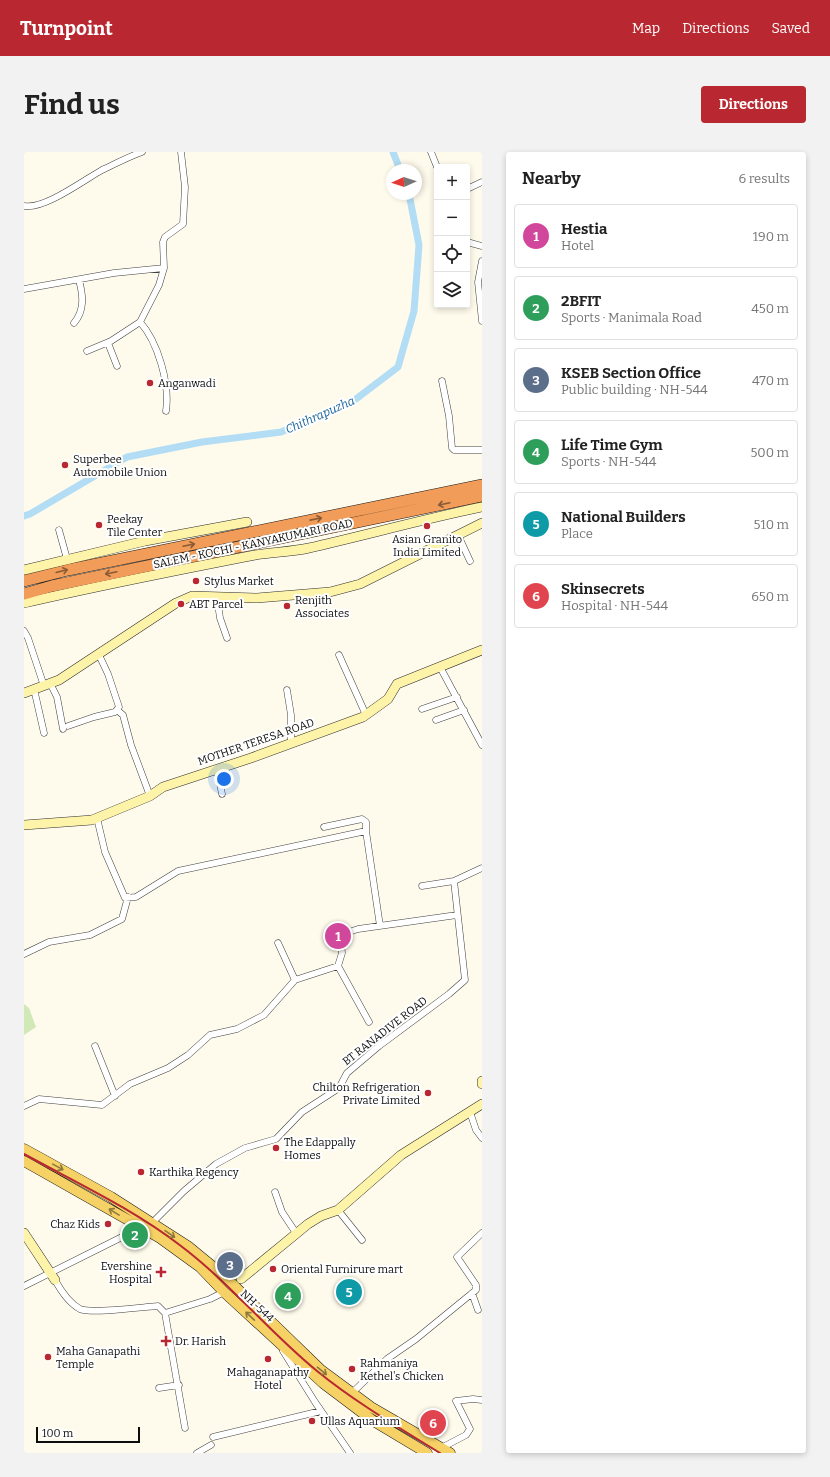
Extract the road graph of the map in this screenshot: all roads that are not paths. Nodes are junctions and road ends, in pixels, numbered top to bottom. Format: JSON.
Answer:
{"nodes":[{"id":1,"x":142,"y":152,"type":"edge"},
{"id":2,"x":181,"y":152,"type":"edge"},
{"id":3,"x":431,"y":152,"type":"edge"},
{"id":4,"x":436,"y":164,"type":"edge"},
{"id":5,"x":482,"y":182,"type":"edge"},
{"id":6,"x":470,"y":188,"type":"edge"},
{"id":7,"x":24,"y":206,"type":"edge"},
{"id":8,"x":470,"y":243,"type":"edge"},
{"id":9,"x":482,"y":246,"type":"edge"},
{"id":10,"x":482,"y":261,"type":"edge"},
{"id":11,"x":164,"y":268,"type":"junction"},
{"id":12,"x":79,"y":280,"type":"junction"},
{"id":13,"x":24,"y":289,"type":"edge"},
{"id":14,"x":140,"y":322,"type":"junction"},
{"id":15,"x":482,"y":322,"type":"edge"},
{"id":16,"x":74,"y":323,"type":"dead end"},
{"id":17,"x":108,"y":342,"type":"junction"},
{"id":18,"x":87,"y":351,"type":"dead end"},
{"id":19,"x":117,"y":366,"type":"dead end"},
{"id":20,"x":442,"y":381,"type":"dead end"},
{"id":21,"x":166,"y":411,"type":"dead end"},
{"id":22,"x":482,"y":450,"type":"edge"},
{"id":23,"x":482,"y":485,"type":"edge"},
{"id":24,"x":482,"y":496,"type":"edge"},
{"id":25,"x":482,"y":507,"type":"edge"},
{"id":26,"x":482,"y":523,"type":"edge"},
{"id":27,"x":248,"y":527,"type":"junction"},
{"id":28,"x":59,"y":530,"type":"dead end"},
{"id":29,"x":458,"y":535,"type":"junction"},
{"id":30,"x":127,"y":558,"type":"junction"},
{"id":31,"x":67,"y":559,"type":"junction"},
{"id":32,"x":470,"y":561,"type":"dead end"},
{"id":33,"x":24,"y":570,"type":"edge"},
{"id":34,"x":130,"y":570,"type":"junction"},
{"id":35,"x":24,"y":581,"type":"edge"},
{"id":36,"x":24,"y":594,"type":"edge"},
{"id":37,"x":217,"y":597,"type":"junction"},
{"id":38,"x":24,"y":603,"type":"edge"},
{"id":39,"x":24,"y":631,"type":"edge"},
{"id":40,"x":227,"y":638,"type":"dead end"},
{"id":41,"x":482,"y":650,"type":"edge"},
{"id":42,"x":99,"y":655,"type":"junction"},
{"id":43,"x":339,"y":655,"type":"dead end"},
{"id":44,"x":440,"y":667,"type":"junction"},
{"id":45,"x":47,"y":684,"type":"junction"},
{"id":46,"x":34,"y":689,"type":"junction"},
{"id":47,"x":287,"y":690,"type":"dead end"},
{"id":48,"x":24,"y":693,"type":"edge"},
{"id":49,"x":457,"y":697,"type":"junction"},
{"id":50,"x":422,"y":709,"type":"dead end"},
{"id":51,"x":116,"y":710,"type":"junction"},
{"id":52,"x":464,"y":710,"type":"junction"},
{"id":53,"x":366,"y":715,"type":"junction"},
{"id":54,"x":436,"y":720,"type":"dead end"},
{"id":55,"x":44,"y":733,"type":"dead end"},
{"id":56,"x":291,"y":744,"type":"junction"},
{"id":57,"x":482,"y":745,"type":"edge"},
{"id":58,"x":217,"y":769,"type":"junction"},
{"id":59,"x":222,"y":794,"type":"dead end"},
{"id":60,"x":150,"y":796,"type":"junction"},
{"id":61,"x":97,"y":818,"type":"junction"},
{"id":62,"x":24,"y":825,"type":"edge"},
{"id":63,"x":324,"y":827,"type":"dead end"},
{"id":64,"x":366,"y":831,"type":"junction"},
{"id":65,"x":482,"y":868,"type":"edge"},
{"id":66,"x":454,"y":881,"type":"junction"},
{"id":67,"x":422,"y":886,"type":"dead end"},
{"id":68,"x":128,"y":897,"type":"junction"},
{"id":69,"x":457,"y":915,"type":"junction"},
{"id":70,"x":380,"y":926,"type":"junction"},
{"id":71,"x":278,"y":942,"type":"dead end"},
{"id":72,"x":24,"y":954,"type":"edge"},
{"id":73,"x":338,"y":966,"type":"junction"},
{"id":74,"x":295,"y":980,"type":"junction"},
{"id":75,"x":369,"y":1022,"type":"dead end"},
{"id":76,"x":95,"y":1046,"type":"dead end"},
{"id":77,"x":115,"y":1096,"type":"junction"},
{"id":78,"x":482,"y":1104,"type":"edge"},
{"id":79,"x":24,"y":1106,"type":"edge"},
{"id":80,"x":470,"y":1112,"type":"junction"},
{"id":81,"x":482,"y":1138,"type":"edge"},
{"id":82,"x":24,"y":1149,"type":"edge"},
{"id":83,"x":24,"y":1160,"type":"edge"},
{"id":84,"x":275,"y":1192,"type":"dead end"},
{"id":85,"x":338,"y":1210,"type":"junction"},
{"id":86,"x":154,"y":1223,"type":"junction"},
{"id":87,"x":141,"y":1228,"type":"junction"},
{"id":88,"x":24,"y":1233,"type":"edge"},
{"id":89,"x":482,"y":1233,"type":"edge"},
{"id":90,"x":296,"y":1234,"type":"junction"},
{"id":91,"x":362,"y":1240,"type":"dead end"},
{"id":92,"x":53,"y":1277,"type":"junction"},
{"id":93,"x":237,"y":1282,"type":"junction"},
{"id":94,"x":24,"y":1286,"type":"edge"},
{"id":95,"x":477,"y":1288,"type":"edge"},
{"id":96,"x":224,"y":1292,"type":"junction"},
{"id":97,"x":482,"y":1294,"type":"edge"},
{"id":98,"x":478,"y":1310,"type":"dead end"},
{"id":99,"x":165,"y":1313,"type":"junction"},
{"id":100,"x":281,"y":1338,"type":"junction"},
{"id":101,"x":179,"y":1385,"type":"junction"},
{"id":102,"x":159,"y":1388,"type":"dead end"},
{"id":103,"x":352,"y":1392,"type":"junction"},
{"id":104,"x":482,"y":1400,"type":"edge"},
{"id":105,"x":321,"y":1411,"type":"junction"},
{"id":106,"x":185,"y":1428,"type":"dead end"},
{"id":107,"x":212,"y":1437,"type":"dead end"},
{"id":108,"x":211,"y":1445,"type":"dead end"},
{"id":109,"x":445,"y":1451,"type":"edge"},
{"id":110,"x":197,"y":1453,"type":"edge"},
{"id":111,"x":350,"y":1453,"type":"edge"},
{"id":112,"x":427,"y":1453,"type":"edge"}],
"edges":[{"from":1,"to":7,"type":"street"},
{"from":2,"to":11,"type":"street"},
{"from":3,"to":4,"type":"street"},
{"from":5,"to":6,"type":"street"},
{"from":8,"to":9,"type":"street"},
{"from":10,"to":15,"type":"street"},
{"from":11,"to":12,"type":"street"},
{"from":11,"to":14,"type":"street"},
{"from":12,"to":13,"type":"street"},
{"from":12,"to":16,"type":"street"},
{"from":14,"to":17,"type":"street"},
{"from":14,"to":21,"type":"street"},
{"from":17,"to":18,"type":"street"},
{"from":17,"to":19,"type":"street"},
{"from":20,"to":22,"type":"street"},
{"from":27,"to":23,"type":"highway","name":"SALEM - KOCHI - KANYAKUMARI ROAD","one_way":true},
{"from":24,"to":34,"type":"highway","name":"SALEM - KOCHI - KANYAKUMARI ROAD","one_way":true},
{"from":25,"to":38,"type":"street"},
{"from":26,"to":29,"type":"street"},
{"from":30,"to":27,"type":"highway","name":"SALEM - KOCHI - KANYAKUMARI ROAD","one_way":true},
{"from":27,"to":31,"type":"street"},
{"from":28,"to":31,"type":"street"},
{"from":29,"to":32,"type":"street"},
{"from":29,"to":37,"type":"street"},
{"from":30,"to":34,"type":"highway"},
{"from":35,"to":30,"type":"highway","name":"SALEM - KOCHI - KANYAKUMARI ROAD","one_way":true},
{"from":31,"to":33,"type":"street"},
{"from":34,"to":36,"type":"highway","name":"SALEM - KOCHI - KANYAKUMARI ROAD","one_way":true},
{"from":37,"to":40,"type":"street"},
{"from":37,"to":42,"type":"street"},
{"from":39,"to":45,"type":"street"},
{"from":41,"to":44,"type":"street","name":"MOTHER TERESA ROAD"},
{"from":42,"to":45,"type":"street"},
{"from":42,"to":51,"type":"street"},
{"from":43,"to":53,"type":"street"},
{"from":44,"to":49,"type":"street"},
{"from":44,"to":53,"type":"street","name":"MOTHER TERESA ROAD"},
{"from":45,"to":46,"type":"street"},
{"from":45,"to":51,"type":"street"},
{"from":46,"to":48,"type":"street"},
{"from":46,"to":55,"type":"street"},
{"from":47,"to":56,"type":"street"},
{"from":49,"to":50,"type":"street"},
{"from":49,"to":52,"type":"street"},
{"from":51,"to":60,"type":"street"},
{"from":52,"to":54,"type":"street"},
{"from":52,"to":57,"type":"street"},
{"from":53,"to":56,"type":"street","name":"MOTHER TERESA ROAD"},
{"from":56,"to":58,"type":"street","name":"MOTHER TERESA ROAD"},
{"from":58,"to":59,"type":"street"},
{"from":58,"to":60,"type":"street","name":"MOTHER TERESA ROAD"},
{"from":60,"to":61,"type":"street","name":"MOTHER TERESA ROAD"},
{"from":61,"to":62,"type":"street","name":"MOTHER TERESA ROAD"},
{"from":61,"to":68,"type":"street"},
{"from":63,"to":64,"type":"street"},
{"from":64,"to":68,"type":"street"},
{"from":64,"to":70,"type":"street"},
{"from":65,"to":66,"type":"street"},
{"from":66,"to":67,"type":"street"},
{"from":66,"to":69,"type":"street","name":"BT RANADIVE ROAD"},
{"from":68,"to":72,"type":"street"},
{"from":69,"to":70,"type":"street"},
{"from":69,"to":86,"type":"street","name":"BT RANADIVE ROAD"},
{"from":70,"to":73,"type":"street"},
{"from":71,"to":74,"type":"street"},
{"from":73,"to":74,"type":"street"},
{"from":73,"to":75,"type":"street"},
{"from":74,"to":77,"type":"street"},
{"from":76,"to":77,"type":"street"},
{"from":77,"to":79,"type":"street"},
{"from":78,"to":80,"type":"street"},
{"from":80,"to":81,"type":"street"},
{"from":80,"to":85,"type":"street"},
{"from":82,"to":86,"type":"main road","one_way":true},
{"from":87,"to":83,"type":"main road","name":"NH-544","one_way":true},
{"from":84,"to":90,"type":"street"},
{"from":85,"to":90,"type":"street"},
{"from":85,"to":91,"type":"street"},
{"from":86,"to":87,"type":"street","name":"BT RANADIVE ROAD"},
{"from":86,"to":93,"type":"main road","name":"NH-544","one_way":true},
{"from":87,"to":92,"type":"street","name":"BT RANADIVE ROAD"},
{"from":87,"to":96,"type":"main road","name":"NH-544"},
{"from":88,"to":92,"type":"street"},
{"from":89,"to":95,"type":"street"},
{"from":90,"to":93,"type":"street"},
{"from":92,"to":94,"type":"street","name":"BT RANADIVE ROAD"},
{"from":92,"to":99,"type":"street"},
{"from":93,"to":100,"type":"main road","name":"NH-544"},
{"from":95,"to":97,"type":"street"},
{"from":95,"to":98,"type":"street"},
{"from":95,"to":103,"type":"street"},
{"from":96,"to":99,"type":"street"},
{"from":100,"to":96,"type":"main road","name":"NH-544","one_way":true},
{"from":99,"to":101,"type":"street"},
{"from":100,"to":103,"type":"main road","name":"NH-544","one_way":true},
{"from":100,"to":105,"type":"street"},
{"from":100,"to":112,"type":"main road","name":"NH-544"},
{"from":101,"to":102,"type":"street"},
{"from":101,"to":106,"type":"street"},
{"from":103,"to":109,"type":"main road","name":"NH-544"},
{"from":104,"to":109,"type":"street"},
{"from":105,"to":107,"type":"street"},
{"from":105,"to":111,"type":"street"},
{"from":108,"to":110,"type":"street"}]}
